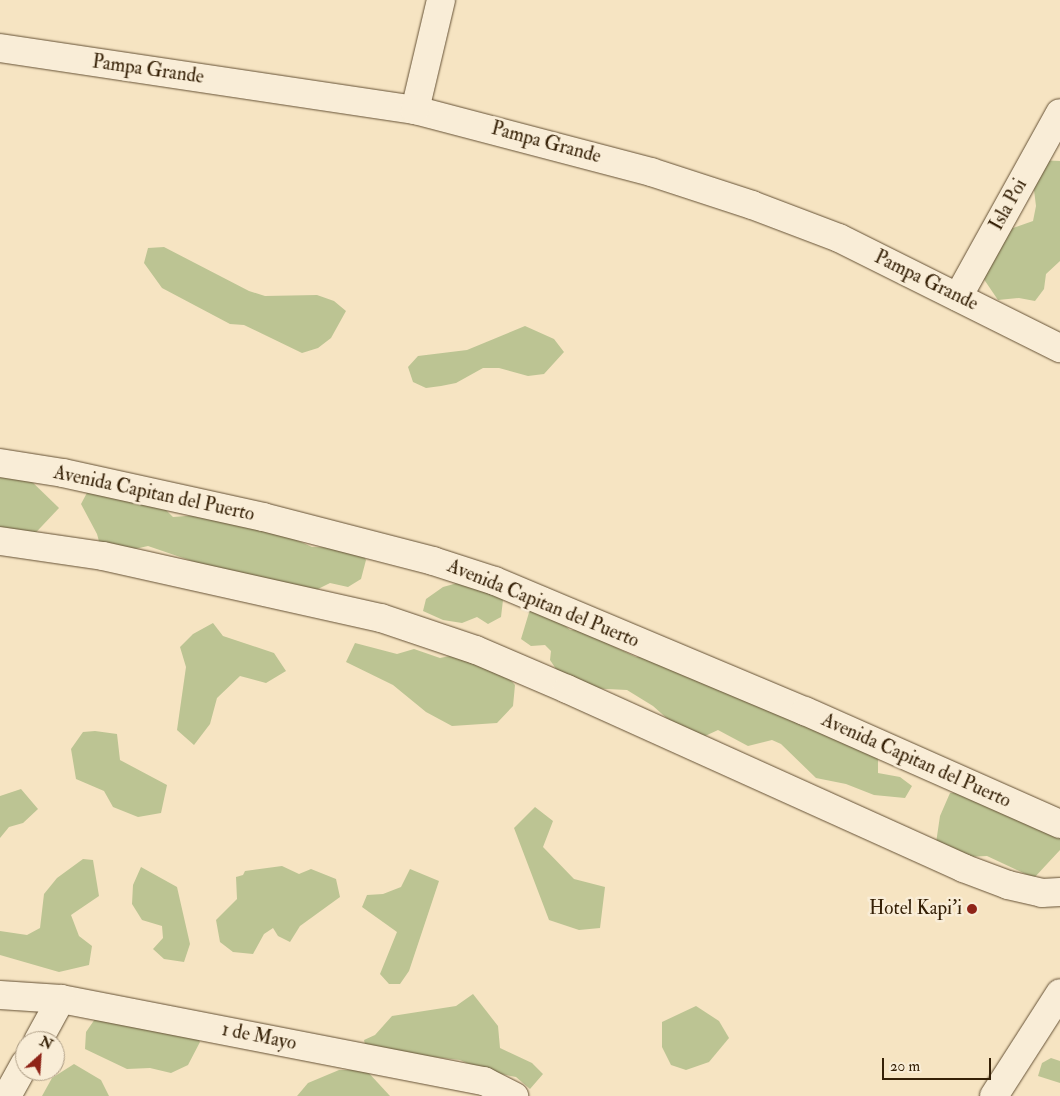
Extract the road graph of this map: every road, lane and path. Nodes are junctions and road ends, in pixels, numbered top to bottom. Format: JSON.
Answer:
{"nodes":[{"id":1,"x":442,"y":0,"type":"edge"},
{"id":2,"x":0,"y":48,"type":"edge"},
{"id":3,"x":416,"y":110,"type":"junction"},
{"id":4,"x":1060,"y":113,"type":"edge"},
{"id":5,"x":958,"y":297,"type":"junction"},
{"id":6,"x":1060,"y":348,"type":"edge"},
{"id":7,"x":0,"y":463,"type":"edge"},
{"id":8,"x":0,"y":541,"type":"edge"},
{"id":9,"x":1060,"y":824,"type":"edge"},
{"id":10,"x":1060,"y":892,"type":"edge"},
{"id":11,"x":1060,"y":993,"type":"edge"},
{"id":12,"x":0,"y":996,"type":"edge"},
{"id":13,"x":61,"y":999,"type":"junction"},
{"id":14,"x":43,"y":1031,"type":"edge"},
{"id":15,"x":15,"y":1081,"type":"edge"},
{"id":16,"x":480,"y":1088,"type":"edge"},
{"id":17,"x":7,"y":1096,"type":"edge"},
{"id":18,"x":514,"y":1096,"type":"edge"},
{"id":19,"x":994,"y":1096,"type":"edge"}],
"edges":[{"from":1,"to":3,"type":"street"},
{"from":2,"to":3,"type":"street","name":"Pampa Grande"},
{"from":3,"to":5,"type":"street","name":"Pampa Grande"},
{"from":4,"to":5,"type":"street","name":"Isla Poi"},
{"from":5,"to":6,"type":"street","name":"Pampa Grande"},
{"from":7,"to":9,"type":"street","name":"Avenida Capitan del Puerto"},
{"from":8,"to":10,"type":"street"},
{"from":11,"to":19,"type":"street"},
{"from":12,"to":13,"type":"street","name":"1 de Mayo"},
{"from":13,"to":14,"type":"street"},
{"from":13,"to":16,"type":"street","name":"1 de Mayo"},
{"from":15,"to":17,"type":"street"},
{"from":16,"to":18,"type":"street","name":"1 de Mayo"}]}
